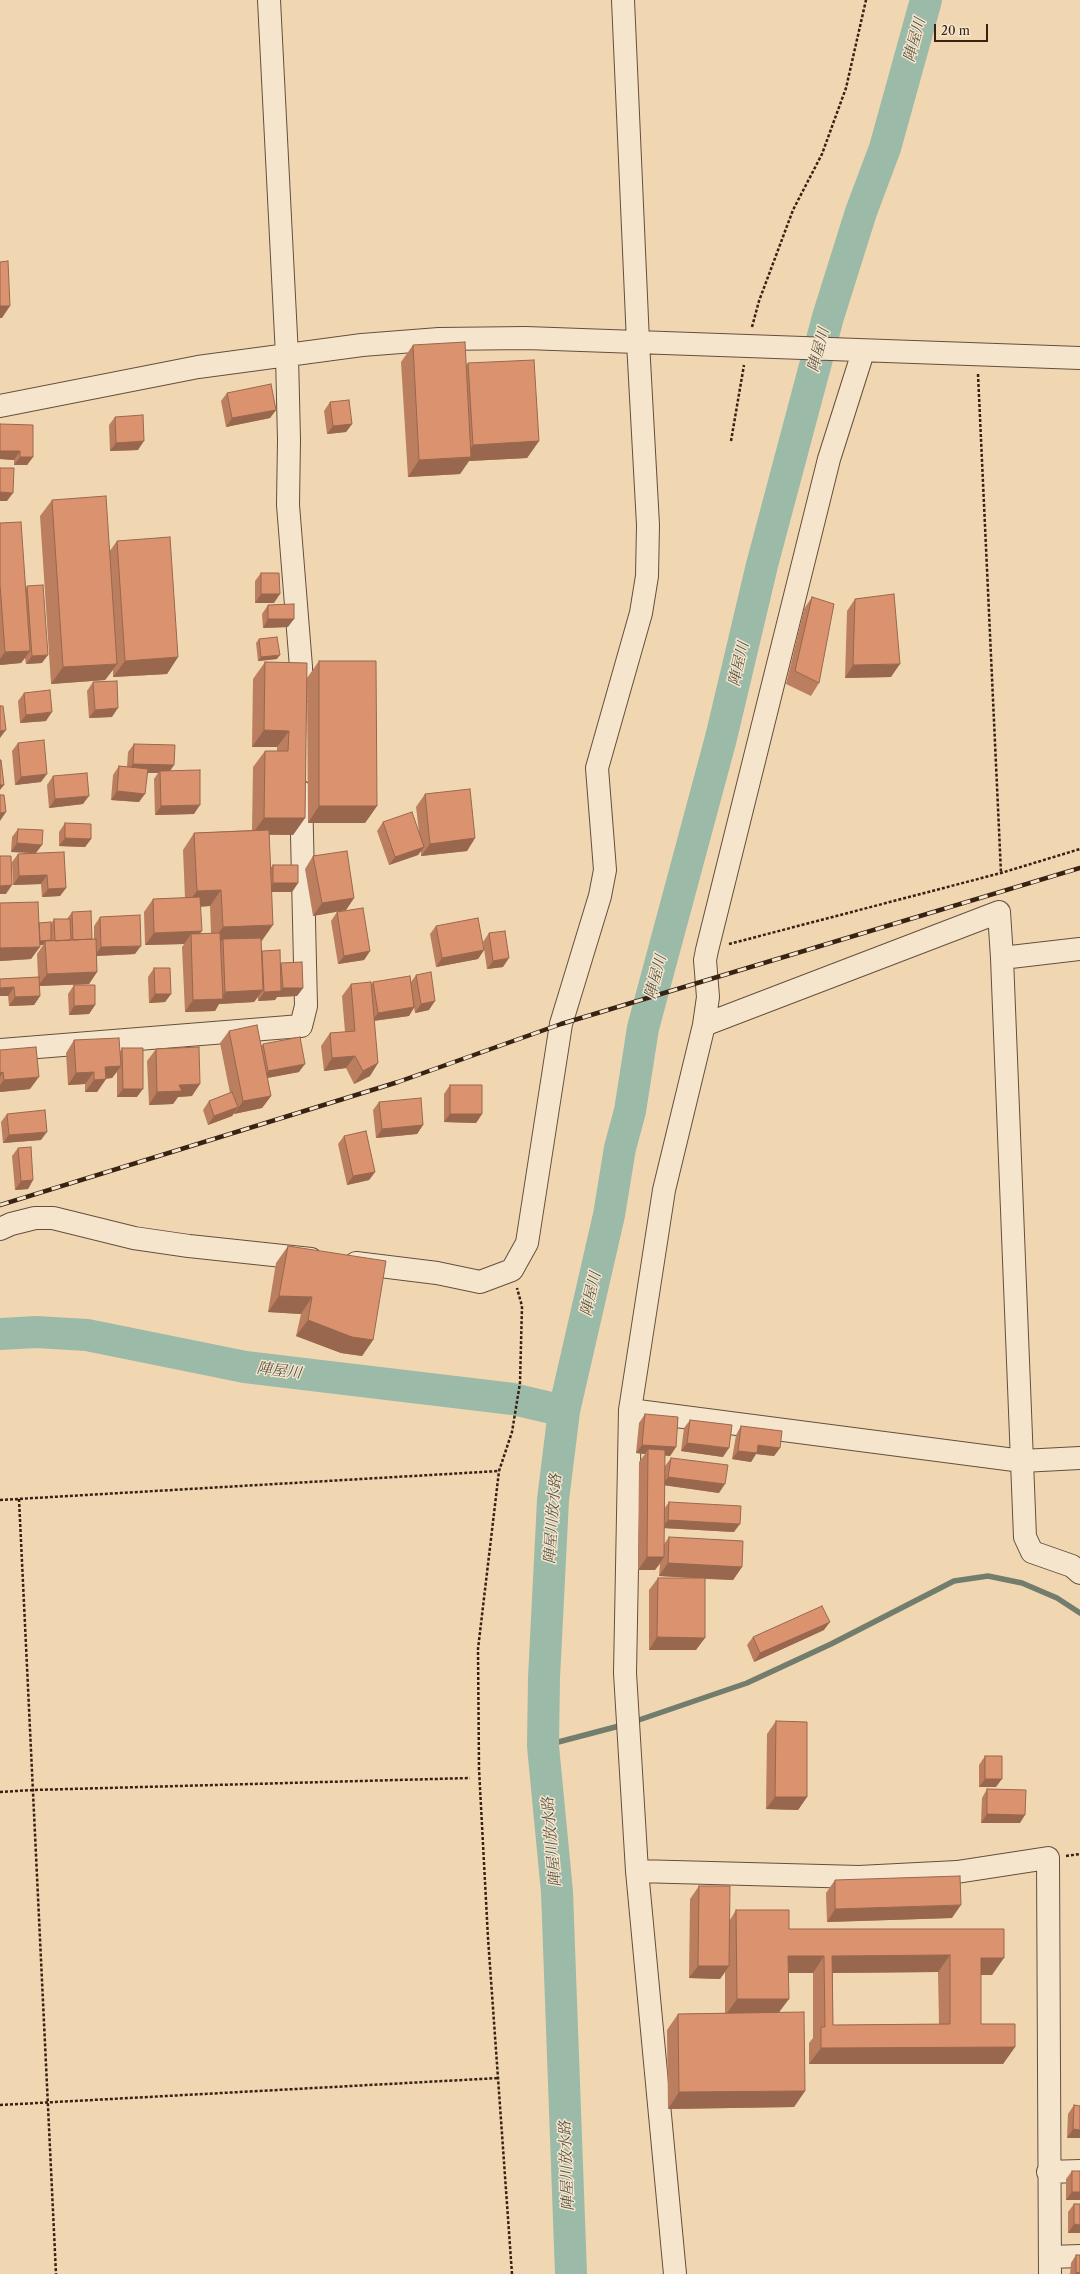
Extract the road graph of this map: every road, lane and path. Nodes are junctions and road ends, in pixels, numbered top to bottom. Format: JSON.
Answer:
{"nodes":[{"id":1,"x":269,"y":0,"type":"edge"},
{"id":2,"x":624,"y":0,"type":"edge"},
{"id":3,"x":866,"y":0,"type":"edge"},
{"id":4,"x":638,"y":342,"type":"junction"},
{"id":5,"x":750,"y":347,"type":"junction"},
{"id":6,"x":857,"y":351,"type":"junction"},
{"id":7,"x":977,"y":355,"type":"junction"},
{"id":8,"x":287,"y":356,"type":"junction"},
{"id":9,"x":1080,"y":358,"type":"edge"},
{"id":10,"x":0,"y":406,"type":"edge"},
{"id":11,"x":731,"y":441,"type":"dead end"},
{"id":12,"x":300,"y":711,"type":"edge"},
{"id":13,"x":301,"y":772,"type":"edge"},
{"id":14,"x":1080,"y":849,"type":"edge"},
{"id":15,"x":1001,"y":873,"type":"junction"},
{"id":16,"x":1080,"y":949,"type":"edge"},
{"id":17,"x":707,"y":950,"type":"junction"},
{"id":18,"x":1002,"y":958,"type":"junction"},
{"id":19,"x":704,"y":1025,"type":"junction"},
{"id":20,"x":0,"y":1050,"type":"edge"},
{"id":21,"x":0,"y":1229,"type":"edge"},
{"id":22,"x":512,"y":1270,"type":"junction"},
{"id":23,"x":630,"y":1410,"type":"junction"},
{"id":24,"x":1080,"y":1458,"type":"edge"},
{"id":25,"x":1022,"y":1461,"type":"junction"},
{"id":26,"x":499,"y":1471,"type":"junction"},
{"id":27,"x":19,"y":1499,"type":"junction"},
{"id":28,"x":0,"y":1500,"type":"edge"},
{"id":29,"x":1080,"y":1573,"type":"edge"},
{"id":30,"x":470,"y":1778,"type":"dead end"},
{"id":31,"x":33,"y":1790,"type":"junction"},
{"id":32,"x":0,"y":1792,"type":"edge"},
{"id":33,"x":637,"y":1871,"type":"junction"},
{"id":34,"x":499,"y":2078,"type":"junction"},
{"id":35,"x":48,"y":2102,"type":"junction"},
{"id":36,"x":0,"y":2105,"type":"edge"},
{"id":37,"x":1048,"y":2172,"type":"junction"},
{"id":38,"x":1080,"y":2172,"type":"edge"},
{"id":39,"x":1080,"y":2256,"type":"edge"},
{"id":40,"x":1050,"y":2265,"type":"edge"},
{"id":41,"x":56,"y":2274,"type":"edge"},
{"id":42,"x":512,"y":2274,"type":"edge"},
{"id":43,"x":675,"y":2274,"type":"edge"}],
"edges":[{"from":1,"to":8,"type":"street"},
{"from":2,"to":4,"type":"street"},
{"from":3,"to":5,"type":"path"},
{"from":4,"to":5,"type":"street"},
{"from":4,"to":8,"type":"street"},
{"from":4,"to":22,"type":"street"},
{"from":5,"to":6,"type":"street"},
{"from":5,"to":11,"type":"path"},
{"from":6,"to":7,"type":"street"},
{"from":6,"to":17,"type":"street"},
{"from":7,"to":9,"type":"street"},
{"from":7,"to":15,"type":"path"},
{"from":8,"to":10,"type":"street"},
{"from":8,"to":12,"type":"street"},
{"from":13,"to":20,"type":"street"},
{"from":14,"to":15,"type":"path"},
{"from":15,"to":17,"type":"path"},
{"from":16,"to":18,"type":"street"},
{"from":17,"to":19,"type":"street"},
{"from":18,"to":19,"type":"street"},
{"from":18,"to":25,"type":"street"},
{"from":19,"to":23,"type":"street"},
{"from":21,"to":22,"type":"street"},
{"from":22,"to":26,"type":"path"},
{"from":23,"to":25,"type":"street"},
{"from":23,"to":33,"type":"street"},
{"from":24,"to":25,"type":"street"},
{"from":25,"to":29,"type":"street"},
{"from":26,"to":27,"type":"path"},
{"from":26,"to":34,"type":"path"},
{"from":27,"to":28,"type":"path"},
{"from":27,"to":31,"type":"path"},
{"from":30,"to":31,"type":"path"},
{"from":31,"to":32,"type":"path"},
{"from":31,"to":35,"type":"path"},
{"from":33,"to":37,"type":"street"},
{"from":33,"to":43,"type":"street"},
{"from":34,"to":35,"type":"path"},
{"from":34,"to":42,"type":"path"},
{"from":35,"to":36,"type":"path"},
{"from":35,"to":41,"type":"path"},
{"from":37,"to":38,"type":"street"},
{"from":37,"to":40,"type":"street"},
{"from":39,"to":40,"type":"street"}]}
